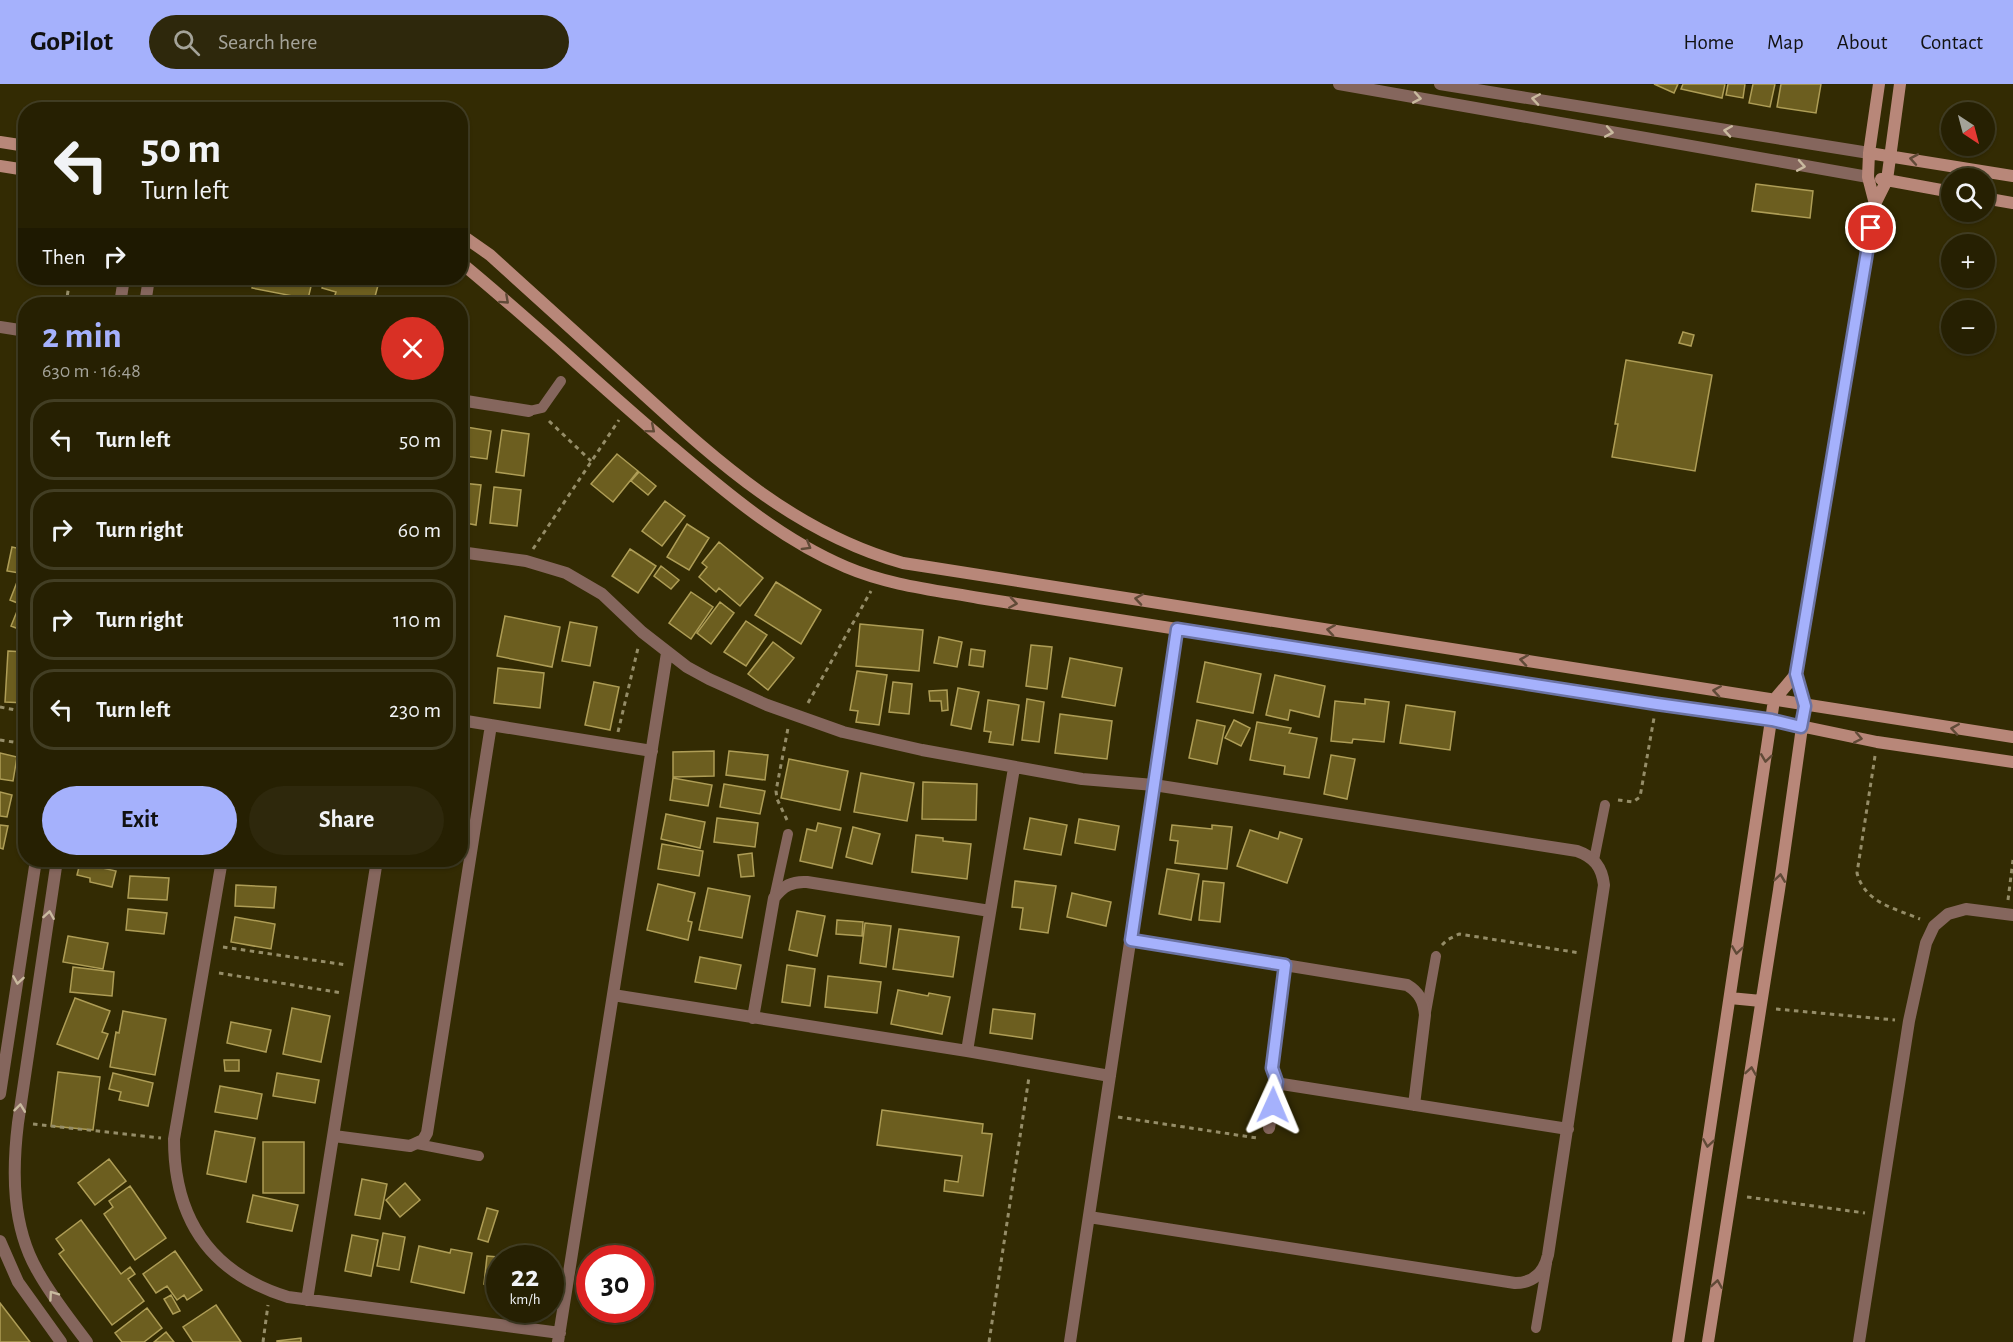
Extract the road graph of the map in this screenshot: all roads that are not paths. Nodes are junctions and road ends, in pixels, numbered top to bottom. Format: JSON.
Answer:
{"nodes":[{"id":1,"x":1339,"y":84,"type":"edge"},
{"id":2,"x":1440,"y":84,"type":"edge"},
{"id":3,"x":1880,"y":84,"type":"edge"},
{"id":4,"x":1900,"y":84,"type":"edge"},
{"id":5,"x":0,"y":142,"type":"edge"},
{"id":6,"x":18,"y":145,"type":"edge"},
{"id":7,"x":1869,"y":153,"type":"junction"},
{"id":8,"x":1890,"y":155,"type":"junction"},
{"id":9,"x":0,"y":166,"type":"edge"},
{"id":10,"x":18,"y":169,"type":"edge"},
{"id":11,"x":2013,"y":176,"type":"edge"},
{"id":12,"x":1868,"y":177,"type":"junction"},
{"id":13,"x":1887,"y":180,"type":"junction"},
{"id":14,"x":1941,"y":190,"type":"edge"},
{"id":15,"x":1995,"y":200,"type":"edge"},
{"id":16,"x":2013,"y":203,"type":"edge"},
{"id":17,"x":1875,"y":204,"type":"junction"},
{"id":18,"x":468,"y":240,"type":"edge"},
{"id":19,"x":468,"y":269,"type":"edge"},
{"id":20,"x":0,"y":327,"type":"edge"},
{"id":21,"x":18,"y":330,"type":"edge"},
{"id":22,"x":561,"y":381,"type":"dead end"},
{"id":23,"x":468,"y":401,"type":"edge"},
{"id":24,"x":533,"y":411,"type":"joint"},
{"id":25,"x":468,"y":553,"type":"edge"},
{"id":26,"x":981,"y":575,"type":"junction"},
{"id":27,"x":979,"y":598,"type":"junction"},
{"id":28,"x":1177,"y":629,"type":"junction"},
{"id":29,"x":667,"y":653,"type":"junction"},
{"id":30,"x":1796,"y":674,"type":"junction"},
{"id":31,"x":1774,"y":700,"type":"junction"},
{"id":32,"x":1805,"y":706,"type":"junction"},
{"id":33,"x":1772,"y":720,"type":"junction"},
{"id":34,"x":468,"y":721,"type":"edge"},
{"id":35,"x":491,"y":725,"type":"junction"},
{"id":36,"x":1801,"y":727,"type":"junction"},
{"id":37,"x":2013,"y":737,"type":"edge"},
{"id":38,"x":652,"y":752,"type":"junction"},
{"id":39,"x":2013,"y":762,"type":"edge"},
{"id":40,"x":1014,"y":768,"type":"junction"},
{"id":41,"x":1154,"y":785,"type":"junction"},
{"id":42,"x":1605,"y":805,"type":"road end"},
{"id":43,"x":788,"y":834,"type":"road end"},
{"id":44,"x":1594,"y":860,"type":"junction"},
{"id":45,"x":35,"y":867,"type":"edge"},
{"id":46,"x":56,"y":867,"type":"edge"},
{"id":47,"x":221,"y":867,"type":"edge"},
{"id":48,"x":376,"y":867,"type":"edge"},
{"id":49,"x":774,"y":898,"type":"junction"},
{"id":50,"x":990,"y":911,"type":"junction"},
{"id":51,"x":2009,"y":914,"type":"edge"},
{"id":52,"x":1131,"y":940,"type":"junction"},
{"id":53,"x":1436,"y":956,"type":"road end"},
{"id":54,"x":1285,"y":965,"type":"junction"},
{"id":55,"x":613,"y":995,"type":"junction"},
{"id":56,"x":1730,"y":998,"type":"junction"},
{"id":57,"x":1761,"y":1005,"type":"junction"},
{"id":58,"x":1425,"y":1015,"type":"junction"},
{"id":59,"x":753,"y":1018,"type":"junction"},
{"id":60,"x":967,"y":1051,"type":"junction"},
{"id":61,"x":1110,"y":1076,"type":"junction"},
{"id":62,"x":1277,"y":1082,"type":"junction"},
{"id":63,"x":0,"y":1094,"type":"edge"},
{"id":64,"x":1414,"y":1105,"type":"junction"},
{"id":65,"x":1269,"y":1128,"type":"road end"},
{"id":66,"x":1568,"y":1129,"type":"junction"},
{"id":67,"x":334,"y":1136,"type":"junction"},
{"id":68,"x":417,"y":1144,"type":"junction"},
{"id":69,"x":479,"y":1156,"type":"dead end"},
{"id":70,"x":1089,"y":1217,"type":"junction"},
{"id":71,"x":0,"y":1241,"type":"edge"},
{"id":72,"x":0,"y":1263,"type":"edge"},
{"id":73,"x":1547,"y":1263,"type":"junction"},
{"id":74,"x":18,"y":1282,"type":"junction"},
{"id":75,"x":307,"y":1300,"type":"junction"},
{"id":76,"x":1536,"y":1328,"type":"dead end"},
{"id":77,"x":559,"y":1337,"type":"edge"},
{"id":78,"x":61,"y":1342,"type":"edge"},
{"id":79,"x":87,"y":1342,"type":"edge"},
{"id":80,"x":1071,"y":1342,"type":"edge"},
{"id":81,"x":1678,"y":1342,"type":"edge"},
{"id":82,"x":1708,"y":1342,"type":"edge"},
{"id":83,"x":1859,"y":1342,"type":"edge"}],
"edges":[{"from":1,"to":12,"type":"street","one_way":true},
{"from":7,"to":2,"type":"street","one_way":true},
{"from":3,"to":7,"type":"street"},
{"from":4,"to":8,"type":"street"},
{"from":5,"to":6,"type":"street"},
{"from":7,"to":8,"type":"street"},
{"from":7,"to":12,"type":"street"},
{"from":11,"to":8,"type":"street","one_way":true},
{"from":8,"to":13,"type":"street"},
{"from":9,"to":10,"type":"street"},
{"from":12,"to":13,"type":"street"},
{"from":12,"to":17,"type":"street"},
{"from":13,"to":14,"type":"street"},
{"from":13,"to":17,"type":"street"},
{"from":15,"to":16,"type":"street"},
{"from":17,"to":30,"type":"street"},
{"from":18,"to":26,"type":"street"},
{"from":19,"to":27,"type":"street","one_way":true},
{"from":20,"to":21,"type":"street"},
{"from":22,"to":24,"type":"lane"},
{"from":23,"to":24,"type":"street"},
{"from":25,"to":29,"type":"street"},
{"from":26,"to":27,"type":"street"},
{"from":31,"to":26,"type":"street","one_way":true},
{"from":27,"to":28,"type":"street","one_way":true},
{"from":28,"to":33,"type":"street"},
{"from":28,"to":41,"type":"street"},
{"from":29,"to":38,"type":"street"},
{"from":29,"to":40,"type":"street"},
{"from":30,"to":31,"type":"street"},
{"from":30,"to":32,"type":"street"},
{"from":31,"to":32,"type":"street"},
{"from":31,"to":33,"type":"street"},
{"from":32,"to":36,"type":"street"},
{"from":37,"to":32,"type":"street","one_way":true},
{"from":33,"to":36,"type":"street"},
{"from":33,"to":56,"type":"street","one_way":true},
{"from":34,"to":35,"type":"street"},
{"from":35,"to":38,"type":"street"},
{"from":35,"to":68,"type":"street"},
{"from":36,"to":39,"type":"street","one_way":true},
{"from":57,"to":36,"type":"street","one_way":true},
{"from":38,"to":55,"type":"street"},
{"from":40,"to":41,"type":"street"},
{"from":40,"to":50,"type":"street"},
{"from":41,"to":44,"type":"street"},
{"from":41,"to":52,"type":"street"},
{"from":42,"to":44,"type":"lane"},
{"from":43,"to":49,"type":"lane"},
{"from":44,"to":66,"type":"street"},
{"from":45,"to":63,"type":"street","one_way":true},
{"from":79,"to":46,"type":"street","one_way":true},
{"from":47,"to":75,"type":"street"},
{"from":48,"to":67,"type":"street"},
{"from":49,"to":50,"type":"street"},
{"from":49,"to":59,"type":"street"},
{"from":50,"to":60,"type":"street"},
{"from":51,"to":83,"type":"street"},
{"from":52,"to":54,"type":"street"},
{"from":52,"to":61,"type":"street"},
{"from":53,"to":58,"type":"lane"},
{"from":54,"to":58,"type":"street"},
{"from":54,"to":62,"type":"street"},
{"from":55,"to":59,"type":"street"},
{"from":55,"to":77,"type":"street"},
{"from":56,"to":57,"type":"street"},
{"from":56,"to":81,"type":"street","one_way":true},
{"from":82,"to":57,"type":"street","one_way":true},
{"from":58,"to":64,"type":"street"},
{"from":59,"to":60,"type":"street"},
{"from":60,"to":61,"type":"street"},
{"from":61,"to":70,"type":"street"},
{"from":62,"to":64,"type":"street"},
{"from":62,"to":65,"type":"street"},
{"from":64,"to":66,"type":"street"},
{"from":66,"to":73,"type":"street"},
{"from":67,"to":68,"type":"street"},
{"from":67,"to":75,"type":"street"},
{"from":68,"to":69,"type":"lane"},
{"from":70,"to":73,"type":"street"},
{"from":70,"to":80,"type":"street"},
{"from":71,"to":74,"type":"street"},
{"from":72,"to":74,"type":"street"},
{"from":73,"to":76,"type":"lane"},
{"from":74,"to":78,"type":"street"},
{"from":75,"to":77,"type":"street"}]}
